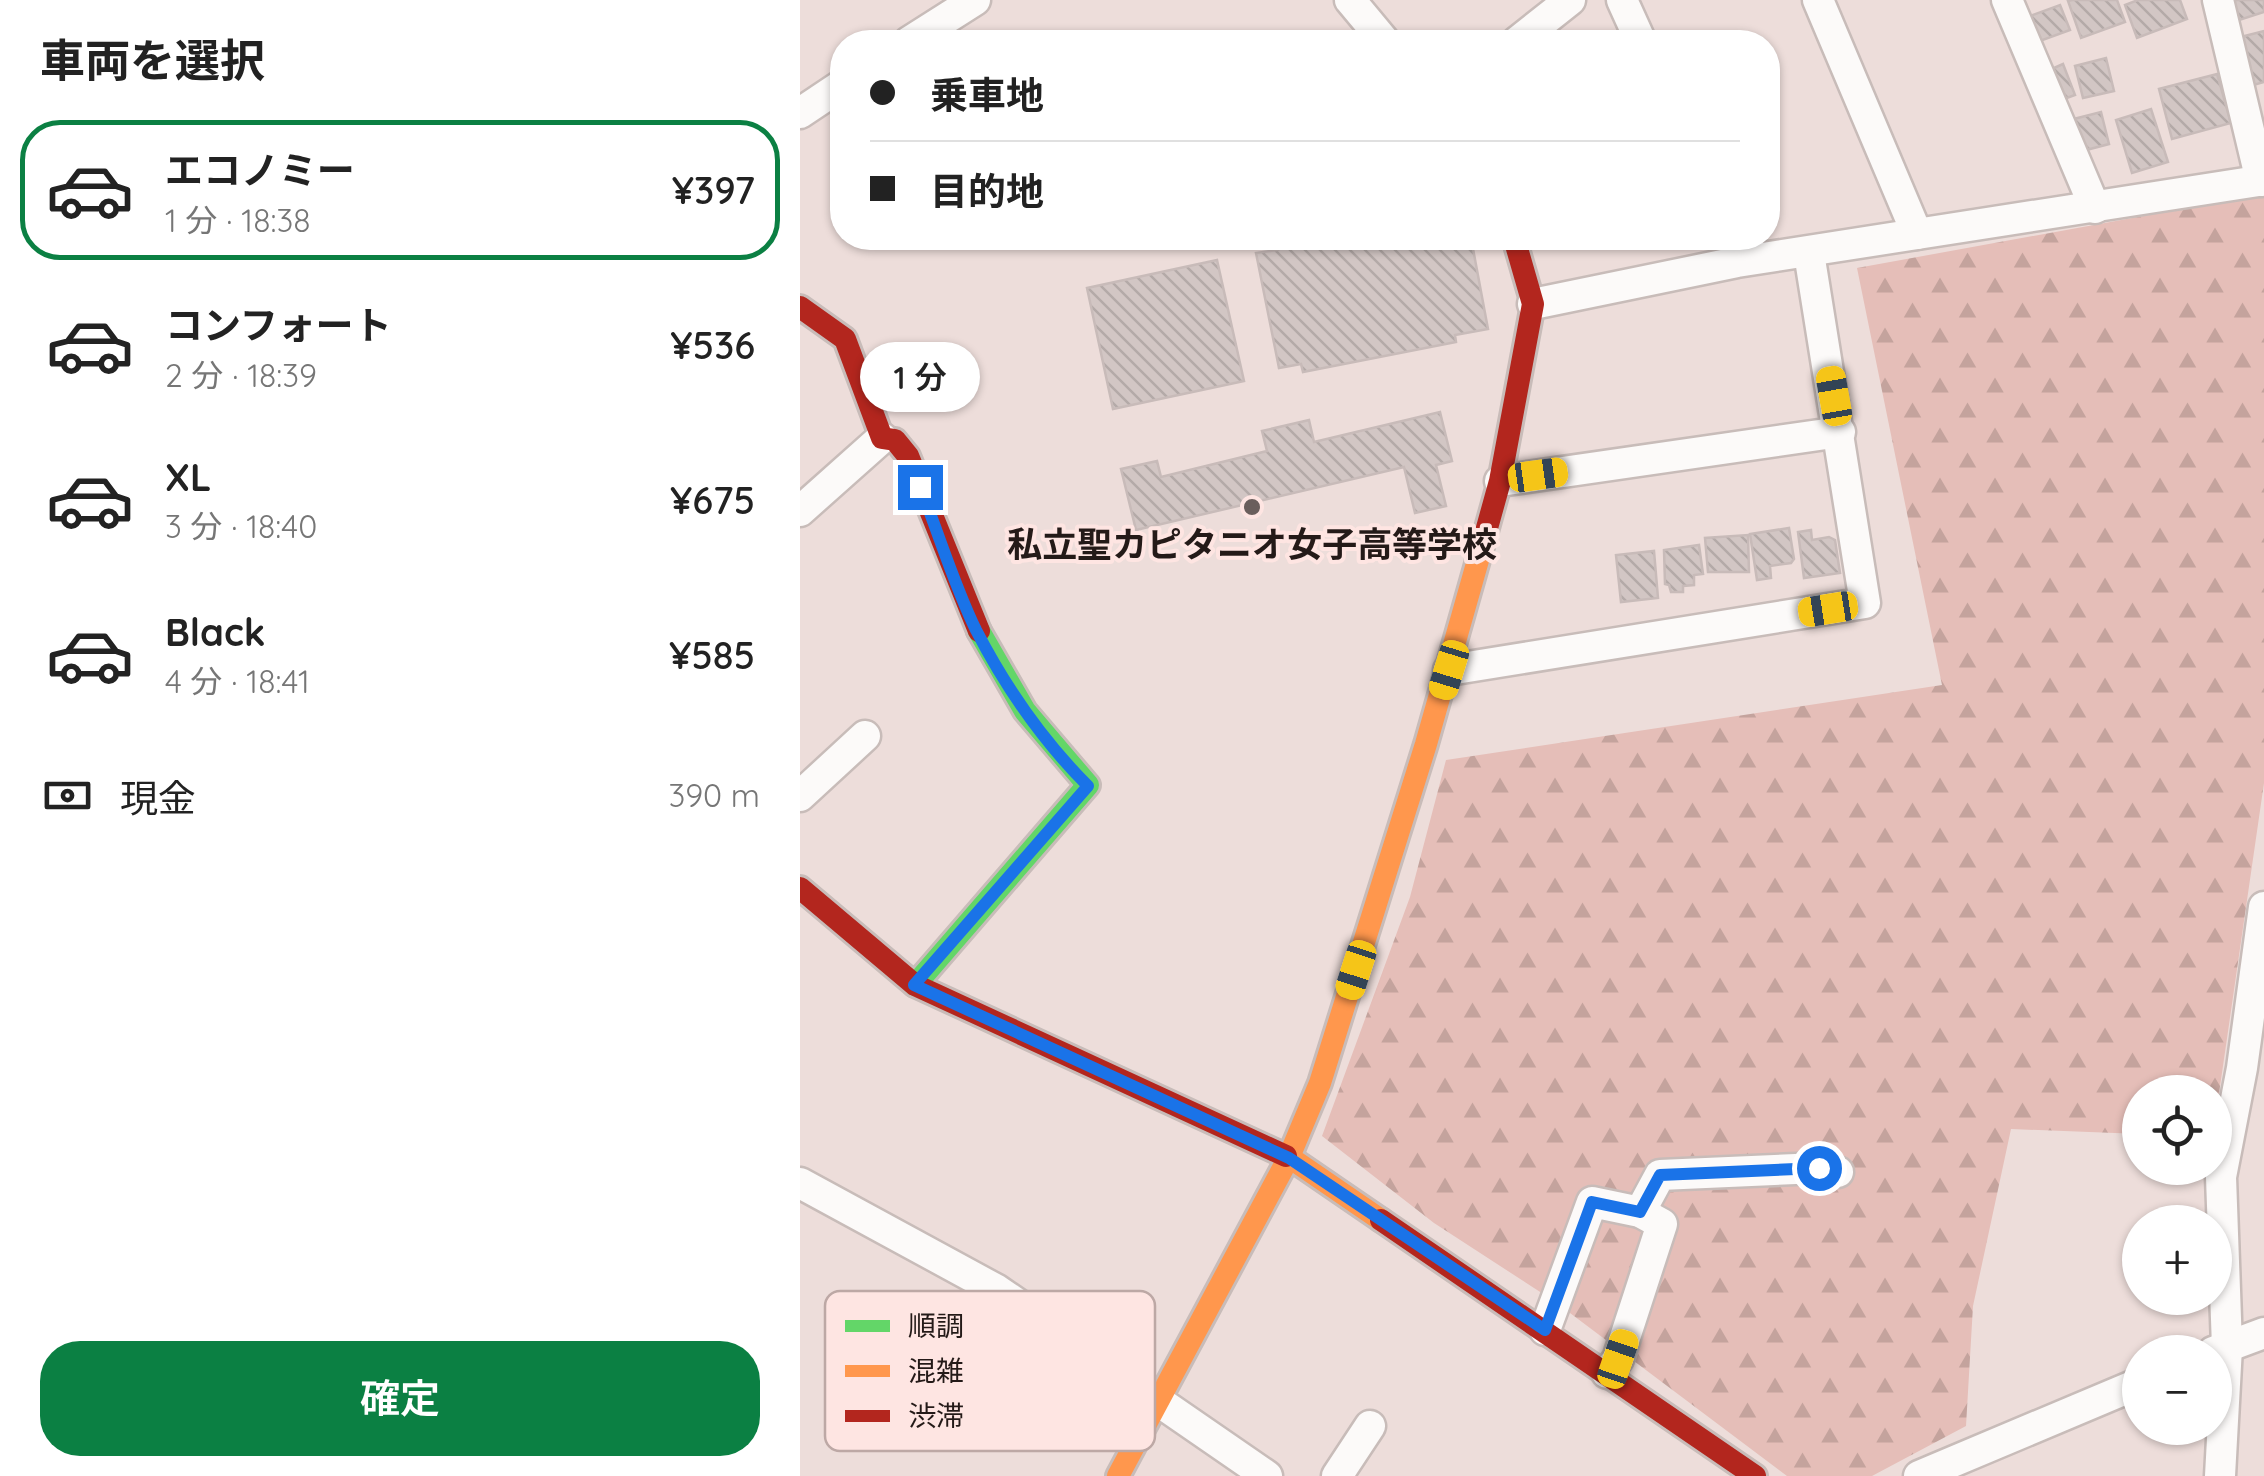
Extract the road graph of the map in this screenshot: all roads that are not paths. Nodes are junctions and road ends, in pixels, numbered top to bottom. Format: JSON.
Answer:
{"nodes":[{"id":1,"x":975,"y":0,"type":"edge"},
{"id":2,"x":1350,"y":0,"type":"edge"},
{"id":3,"x":1622,"y":0,"type":"edge"},
{"id":4,"x":1818,"y":0,"type":"edge"},
{"id":5,"x":2008,"y":0,"type":"edge"},
{"id":6,"x":2218,"y":0,"type":"edge"},
{"id":7,"x":1555,"y":5,"type":"edge"},
{"id":8,"x":928,"y":30,"type":"edge"},
{"id":9,"x":1375,"y":30,"type":"edge"},
{"id":10,"x":1529,"y":30,"type":"edge"},
{"id":11,"x":1636,"y":30,"type":"edge"},
{"id":12,"x":830,"y":93,"type":"edge"},
{"id":13,"x":800,"y":113,"type":"edge"},
{"id":14,"x":2262,"y":180,"type":"edge"},
{"id":15,"x":2095,"y":208,"type":"junction"},
{"id":16,"x":1917,"y":234,"type":"junction"},
{"id":17,"x":1517,"y":250,"type":"edge"},
{"id":18,"x":1732,"y":250,"type":"edge"},
{"id":19,"x":1809,"y":253,"type":"junction"},
{"id":20,"x":1533,"y":304,"type":"junction"},
{"id":21,"x":800,"y":307,"type":"edge"},
{"id":22,"x":1840,"y":432,"type":"junction"},
{"id":23,"x":882,"y":438,"type":"junction"},
{"id":24,"x":1500,"y":481,"type":"junction"},
{"id":25,"x":800,"y":511,"type":"edge"},
{"id":26,"x":1449,"y":670,"type":"junction"},
{"id":27,"x":865,"y":736,"type":"dead end"},
{"id":28,"x":800,"y":796,"type":"edge"},
{"id":29,"x":800,"y":888,"type":"edge"},
{"id":30,"x":2264,"y":907,"type":"edge"},
{"id":31,"x":914,"y":985,"type":"junction"},
{"id":32,"x":2253,"y":1067,"type":"edge"},
{"id":33,"x":1289,"y":1158,"type":"junction"},
{"id":34,"x":1838,"y":1172,"type":"dead end"},
{"id":35,"x":800,"y":1184,"type":"edge"},
{"id":36,"x":1640,"y":1212,"type":"junction"},
{"id":37,"x":998,"y":1291,"type":"edge"},
{"id":38,"x":1545,"y":1330,"type":"junction"},
{"id":39,"x":2264,"y":1332,"type":"edge"},
{"id":40,"x":2220,"y":1335,"type":"edge"},
{"id":41,"x":2232,"y":1345,"type":"edge"},
{"id":42,"x":1607,"y":1373,"type":"junction"},
{"id":43,"x":2122,"y":1391,"type":"edge"},
{"id":44,"x":1155,"y":1399,"type":"edge"},
{"id":45,"x":1158,"y":1401,"type":"junction"},
{"id":46,"x":1155,"y":1407,"type":"edge"},
{"id":47,"x":1370,"y":1426,"type":"dead end"},
{"id":48,"x":2220,"y":1445,"type":"edge"},
{"id":49,"x":1131,"y":1451,"type":"edge"},
{"id":50,"x":1118,"y":1476,"type":"edge"},
{"id":51,"x":1267,"y":1476,"type":"edge"},
{"id":52,"x":1337,"y":1476,"type":"edge"},
{"id":53,"x":1755,"y":1476,"type":"edge"},
{"id":54,"x":1919,"y":1476,"type":"edge"},
{"id":55,"x":2220,"y":1476,"type":"edge"}],
"edges":[{"from":1,"to":8,"type":"street"},
{"from":2,"to":9,"type":"street"},
{"from":3,"to":11,"type":"street"},
{"from":4,"to":16,"type":"street"},
{"from":5,"to":15,"type":"street"},
{"from":6,"to":14,"type":"street"},
{"from":7,"to":10,"type":"street"},
{"from":12,"to":13,"type":"street"},
{"from":14,"to":15,"type":"street"},
{"from":15,"to":16,"type":"street"},
{"from":16,"to":19,"type":"street"},
{"from":17,"to":20,"type":"street"},
{"from":18,"to":19,"type":"street"},
{"from":18,"to":20,"type":"street"},
{"from":19,"to":22,"type":"street"},
{"from":20,"to":24,"type":"street"},
{"from":21,"to":23,"type":"street"},
{"from":22,"to":24,"type":"street"},
{"from":22,"to":26,"type":"street"},
{"from":23,"to":25,"type":"street"},
{"from":23,"to":31,"type":"street"},
{"from":24,"to":26,"type":"street"},
{"from":26,"to":33,"type":"street"},
{"from":27,"to":28,"type":"street"},
{"from":29,"to":31,"type":"street"},
{"from":30,"to":32,"type":"street"},
{"from":31,"to":33,"type":"street"},
{"from":32,"to":40,"type":"street"},
{"from":33,"to":38,"type":"street"},
{"from":33,"to":45,"type":"street"},
{"from":34,"to":36,"type":"street"},
{"from":35,"to":37,"type":"street"},
{"from":36,"to":38,"type":"street"},
{"from":36,"to":42,"type":"street"},
{"from":38,"to":42,"type":"street"},
{"from":39,"to":41,"type":"street"},
{"from":42,"to":53,"type":"street"},
{"from":43,"to":54,"type":"street"},
{"from":44,"to":45,"type":"street"},
{"from":45,"to":46,"type":"street"},
{"from":45,"to":51,"type":"street"},
{"from":47,"to":52,"type":"street"},
{"from":48,"to":55,"type":"street"},
{"from":49,"to":50,"type":"street"}]}
